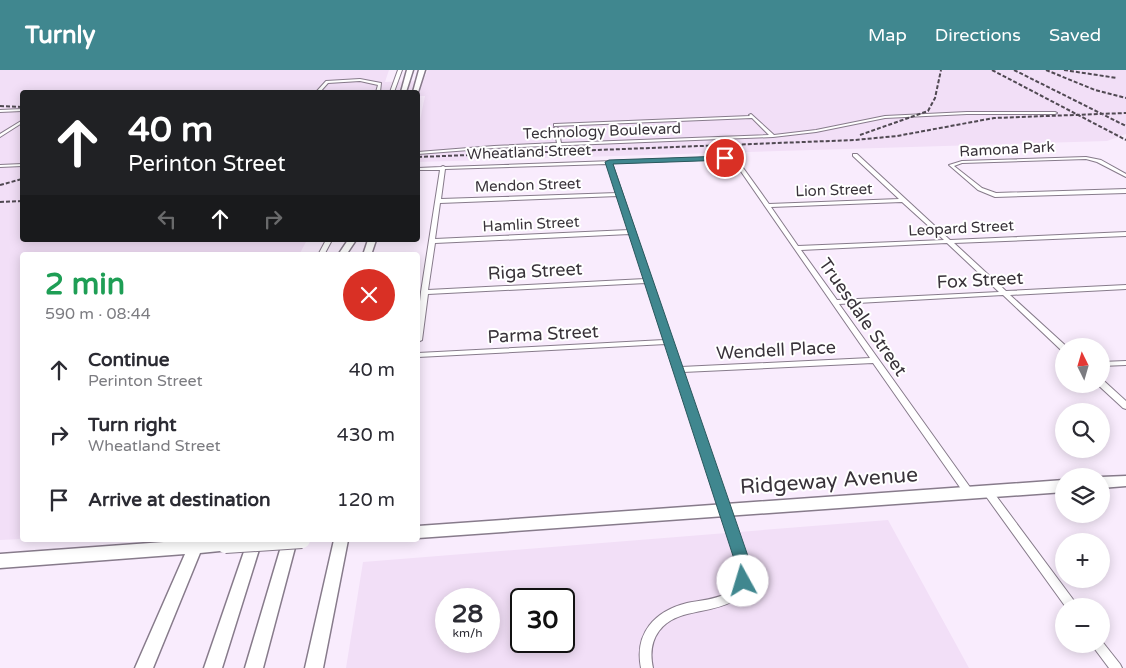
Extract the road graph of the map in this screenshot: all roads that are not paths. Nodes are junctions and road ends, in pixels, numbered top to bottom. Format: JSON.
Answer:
{"nodes":[{"id":1,"x":400,"y":70,"type":"edge"},
{"id":2,"x":410,"y":70,"type":"edge"},
{"id":3,"x":422,"y":70,"type":"edge"},
{"id":4,"x":320,"y":90,"type":"edge"},
{"id":5,"x":378,"y":90,"type":"edge"},
{"id":6,"x":393,"y":90,"type":"edge"},
{"id":7,"x":403,"y":90,"type":"edge"},
{"id":8,"x":416,"y":90,"type":"edge"},
{"id":9,"x":20,"y":110,"type":"edge"},
{"id":10,"x":0,"y":111,"type":"edge"},
{"id":11,"x":1054,"y":113,"type":"dead end"},
{"id":12,"x":20,"y":123,"type":"edge"},
{"id":13,"x":0,"y":136,"type":"edge"},
{"id":14,"x":773,"y":136,"type":"junction"},
{"id":15,"x":559,"y":144,"type":"junction"},
{"id":16,"x":420,"y":153,"type":"edge"},
{"id":17,"x":855,"y":155,"type":"dead end"},
{"id":18,"x":732,"y":159,"type":"joint"},
{"id":19,"x":609,"y":162,"type":"junction"},
{"id":20,"x":20,"y":165,"type":"edge"},
{"id":21,"x":0,"y":166,"type":"edge"},
{"id":22,"x":444,"y":167,"type":"junction"},
{"id":23,"x":420,"y":169,"type":"edge"},
{"id":24,"x":1126,"y":176,"type":"edge"},
{"id":25,"x":1126,"y":191,"type":"edge"},
{"id":26,"x":619,"y":194,"type":"junction"},
{"id":27,"x":903,"y":200,"type":"junction"},
{"id":28,"x":438,"y":201,"type":"junction"},
{"id":29,"x":766,"y":206,"type":"junction"},
{"id":30,"x":632,"y":232,"type":"junction"},
{"id":31,"x":1126,"y":234,"type":"edge"},
{"id":32,"x":432,"y":241,"type":"junction"},
{"id":33,"x":948,"y":242,"type":"junction"},
{"id":34,"x":797,"y":248,"type":"junction"},
{"id":35,"x":648,"y":281,"type":"junction"},
{"id":36,"x":1126,"y":288,"type":"edge"},
{"id":37,"x":424,"y":292,"type":"junction"},
{"id":38,"x":1005,"y":294,"type":"junction"},
{"id":39,"x":835,"y":302,"type":"junction"},
{"id":40,"x":420,"y":324,"type":"edge"},
{"id":41,"x":1055,"y":340,"type":"edge"},
{"id":42,"x":669,"y":342,"type":"junction"},
{"id":43,"x":420,"y":355,"type":"edge"},
{"id":44,"x":875,"y":360,"type":"junction"},
{"id":45,"x":1126,"y":363,"type":"edge"},
{"id":46,"x":1110,"y":364,"type":"edge"},
{"id":47,"x":678,"y":370,"type":"junction"},
{"id":48,"x":1110,"y":391,"type":"edge"},
{"id":49,"x":1126,"y":406,"type":"edge"},
{"id":50,"x":1126,"y":481,"type":"edge"},
{"id":51,"x":1110,"y":482,"type":"edge"},
{"id":52,"x":1055,"y":487,"type":"edge"},
{"id":53,"x":988,"y":492,"type":"junction"},
{"id":54,"x":969,"y":493,"type":"junction"},
{"id":55,"x":725,"y":510,"type":"junction"},
{"id":56,"x":420,"y":532,"type":"edge"},
{"id":57,"x":254,"y":542,"type":"edge"},
{"id":58,"x":271,"y":542,"type":"edge"},
{"id":59,"x":289,"y":542,"type":"edge"},
{"id":60,"x":340,"y":542,"type":"edge"},
{"id":61,"x":196,"y":544,"type":"edge"},
{"id":62,"x":0,"y":561,"type":"edge"},
{"id":63,"x":1065,"y":598,"type":"edge"},
{"id":64,"x":1105,"y":653,"type":"edge"},
{"id":65,"x":144,"y":668,"type":"edge"},
{"id":66,"x":213,"y":668,"type":"edge"},
{"id":67,"x":254,"y":668,"type":"edge"},
{"id":68,"x":314,"y":668,"type":"edge"},
{"id":69,"x":647,"y":668,"type":"edge"},
{"id":70,"x":1116,"y":668,"type":"edge"}],
"edges":[{"from":1,"to":6,"type":"street"},
{"from":2,"to":7,"type":"main road"},
{"from":3,"to":8,"type":"main road"},
{"from":4,"to":5,"type":"street"},
{"from":9,"to":10,"type":"street"},
{"from":11,"to":14,"type":"street","name":"Technology Boulevard"},
{"from":12,"to":13,"type":"street"},
{"from":14,"to":15,"type":"street","name":"Technology Boulevard"},
{"from":14,"to":15,"type":"street"},
{"from":15,"to":16,"type":"street","name":"Technology Boulevard"},
{"from":17,"to":27,"type":"street"},
{"from":18,"to":19,"type":"street","name":"Wheatland Street"},
{"from":18,"to":29,"type":"street","name":"Truesdale Street"},
{"from":19,"to":22,"type":"street","name":"Wheatland Street"},
{"from":19,"to":26,"type":"street"},
{"from":20,"to":21,"type":"street"},
{"from":22,"to":23,"type":"street","name":"Wheatland Street"},
{"from":22,"to":28,"type":"street"},
{"from":24,"to":25,"type":"street","name":"Ramona Park"},
{"from":26,"to":28,"type":"street","name":"Mendon Street"},
{"from":26,"to":30,"type":"street"},
{"from":27,"to":29,"type":"street","name":"Lion Street"},
{"from":27,"to":33,"type":"street"},
{"from":28,"to":32,"type":"street"},
{"from":29,"to":34,"type":"street","name":"Truesdale Street"},
{"from":30,"to":32,"type":"street","name":"Hamlin Street"},
{"from":30,"to":35,"type":"street"},
{"from":31,"to":33,"type":"street","name":"Leopard Street"},
{"from":32,"to":37,"type":"street"},
{"from":33,"to":34,"type":"street","name":"Leopard Street"},
{"from":33,"to":38,"type":"street"},
{"from":34,"to":39,"type":"street","name":"Truesdale Street"},
{"from":35,"to":37,"type":"street","name":"Riga Street"},
{"from":35,"to":42,"type":"street"},
{"from":36,"to":38,"type":"street","name":"Fox Street"},
{"from":37,"to":40,"type":"street"},
{"from":38,"to":39,"type":"street","name":"Fox Street"},
{"from":38,"to":41,"type":"street"},
{"from":39,"to":44,"type":"street","name":"Truesdale Street"},
{"from":42,"to":43,"type":"street","name":"Parma Street"},
{"from":42,"to":47,"type":"street"},
{"from":44,"to":47,"type":"street","name":"Wendell Place"},
{"from":44,"to":54,"type":"street","name":"Truesdale Street"},
{"from":45,"to":46,"type":"street"},
{"from":47,"to":55,"type":"street"},
{"from":48,"to":49,"type":"street"},
{"from":50,"to":51,"type":"main road"},
{"from":52,"to":53,"type":"main road","name":"Ridgeway Avenue"},
{"from":53,"to":54,"type":"main road","name":"Ridgeway Avenue"},
{"from":53,"to":63,"type":"street"},
{"from":54,"to":55,"type":"main road","name":"Ridgeway Avenue"},
{"from":55,"to":56,"type":"main road","name":"Ridgeway Avenue"},
{"from":55,"to":69,"type":"street"},
{"from":57,"to":66,"type":"main road"},
{"from":58,"to":61,"type":"main road","bridge":true},
{"from":59,"to":67,"type":"main road"},
{"from":60,"to":68,"type":"main road"},
{"from":61,"to":62,"type":"main road"},
{"from":61,"to":65,"type":"main road"},
{"from":64,"to":70,"type":"street"}]}
